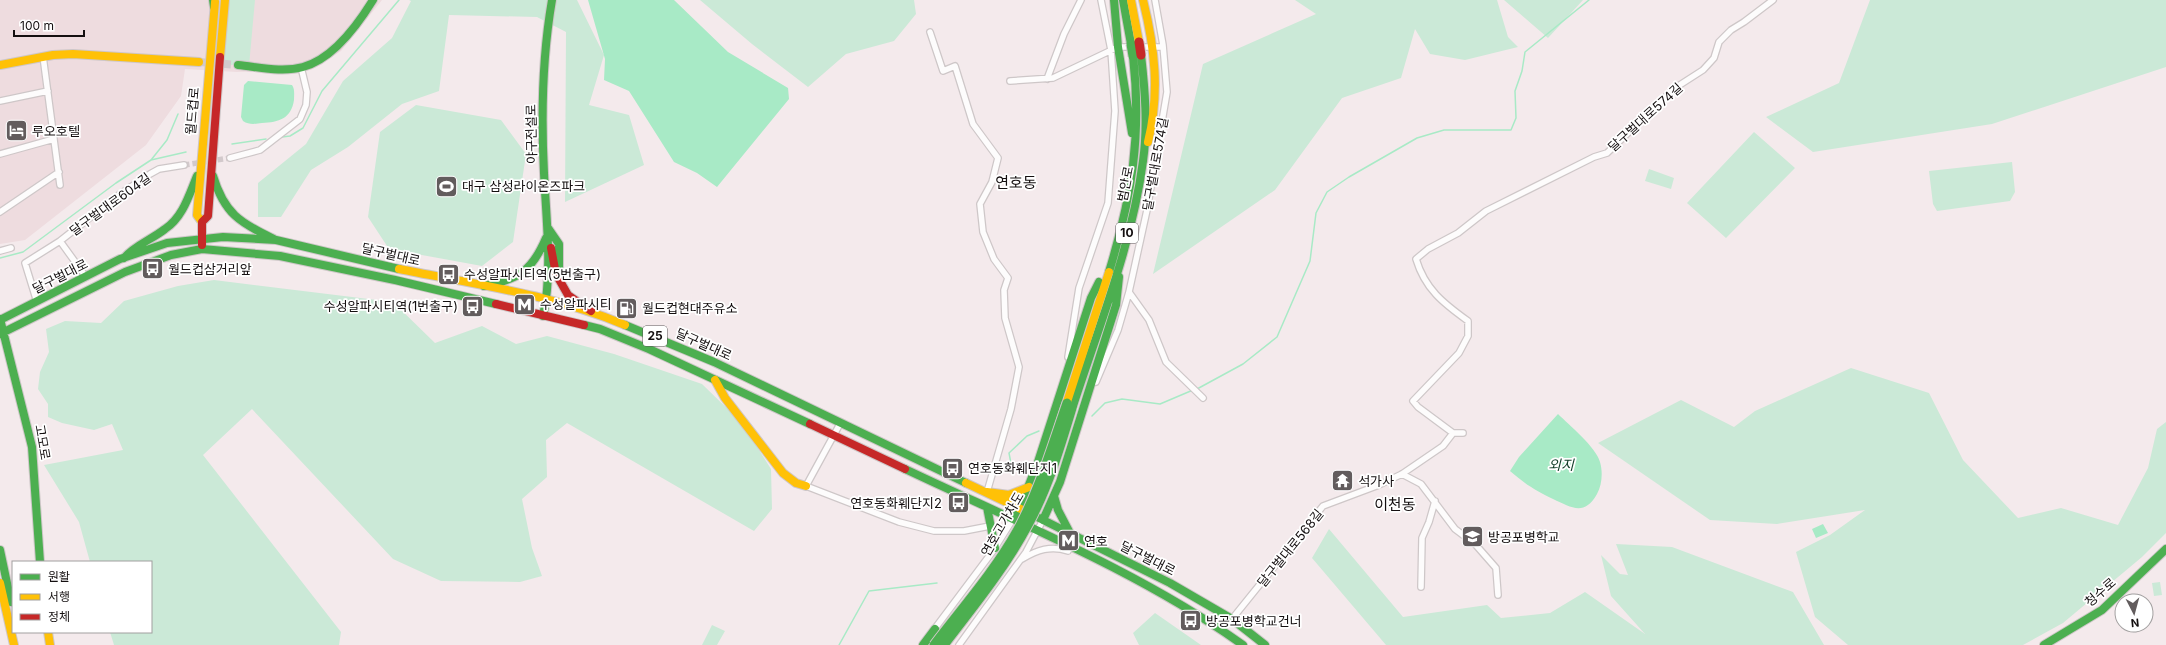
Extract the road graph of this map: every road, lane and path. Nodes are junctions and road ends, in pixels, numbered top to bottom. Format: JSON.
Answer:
{"nodes":[{"id":1,"x":225,"y":0,"type":"edge"},
{"id":2,"x":373,"y":0,"type":"edge"},
{"id":3,"x":552,"y":0,"type":"edge"},
{"id":4,"x":1081,"y":0,"type":"edge"},
{"id":5,"x":1101,"y":0,"type":"edge"},
{"id":6,"x":1114,"y":0,"type":"edge"},
{"id":7,"x":1123,"y":0,"type":"edge"},
{"id":8,"x":1131,"y":0,"type":"edge"},
{"id":9,"x":1143,"y":0,"type":"edge"},
{"id":10,"x":1155,"y":0,"type":"edge"},
{"id":11,"x":1772,"y":0,"type":"edge"},
{"id":12,"x":214,"y":2,"type":"edge"},
{"id":13,"x":930,"y":32,"type":"dead end"},
{"id":14,"x":1135,"y":43,"type":"junction"},
{"id":15,"x":1159,"y":48,"type":"junction"},
{"id":16,"x":1114,"y":49,"type":"junction"},
{"id":17,"x":43,"y":56,"type":"junction"},
{"id":18,"x":199,"y":62,"type":"tunnel mouth"},
{"id":19,"x":0,"y":65,"type":"edge"},
{"id":20,"x":238,"y":66,"type":"tunnel mouth"},
{"id":21,"x":301,"y":67,"type":"junction"},
{"id":22,"x":1047,"y":79,"type":"junction"},
{"id":23,"x":1010,"y":81,"type":"dead end"},
{"id":24,"x":48,"y":91,"type":"junction"},
{"id":25,"x":0,"y":101,"type":"edge"},
{"id":26,"x":54,"y":139,"type":"junction"},
{"id":27,"x":0,"y":154,"type":"edge"},
{"id":28,"x":230,"y":158,"type":"tunnel mouth"},
{"id":29,"x":1139,"y":159,"type":"junction"},
{"id":30,"x":184,"y":165,"type":"tunnel mouth"},
{"id":31,"x":200,"y":167,"type":"junction"},
{"id":32,"x":211,"y":169,"type":"junction"},
{"id":33,"x":59,"y":172,"type":"junction"},
{"id":34,"x":60,"y":185,"type":"dead end"},
{"id":35,"x":198,"y":192,"type":"junction"},
{"id":36,"x":209,"y":203,"type":"junction"},
{"id":37,"x":1,"y":209,"type":"edge"},
{"id":38,"x":202,"y":222,"type":"junction"},
{"id":39,"x":548,"y":230,"type":"junction"},
{"id":40,"x":202,"y":238,"type":"junction"},
{"id":41,"x":276,"y":240,"type":"junction"},
{"id":42,"x":60,"y":241,"type":"junction"},
{"id":43,"x":11,"y":248,"type":"dead end"},
{"id":44,"x":202,"y":249,"type":"junction"},
{"id":45,"x":0,"y":251,"type":"edge"},
{"id":46,"x":1117,"y":254,"type":"junction"},
{"id":47,"x":124,"y":258,"type":"junction"},
{"id":48,"x":86,"y":277,"type":"junction"},
{"id":49,"x":483,"y":286,"type":"junction"},
{"id":50,"x":1129,"y":292,"type":"junction"},
{"id":51,"x":547,"y":300,"type":"junction"},
{"id":52,"x":37,"y":302,"type":"junction"},
{"id":53,"x":594,"y":312,"type":"junction"},
{"id":54,"x":543,"y":316,"type":"junction"},
{"id":55,"x":1,"y":325,"type":"edge"},
{"id":56,"x":1065,"y":378,"type":"junction"},
{"id":57,"x":715,"y":380,"type":"junction"},
{"id":58,"x":1201,"y":395,"type":"dead end"},
{"id":59,"x":1070,"y":404,"type":"junction"},
{"id":60,"x":841,"y":422,"type":"junction"},
{"id":61,"x":1078,"y":424,"type":"junction"},
{"id":62,"x":1453,"y":433,"type":"junction"},
{"id":63,"x":1463,"y":433,"type":"dead end"},
{"id":64,"x":834,"y":435,"type":"junction"},
{"id":65,"x":1402,"y":474,"type":"junction"},
{"id":66,"x":806,"y":486,"type":"junction"},
{"id":67,"x":1029,"y":487,"type":"junction"},
{"id":68,"x":988,"y":492,"type":"junction"},
{"id":69,"x":1054,"y":496,"type":"junction"},
{"id":70,"x":1434,"y":501,"type":"junction"},
{"id":71,"x":987,"y":507,"type":"junction"},
{"id":72,"x":1019,"y":508,"type":"junction"},
{"id":73,"x":1013,"y":519,"type":"junction"},
{"id":74,"x":1043,"y":520,"type":"junction"},
{"id":75,"x":990,"y":526,"type":"junction"},
{"id":76,"x":1037,"y":530,"type":"junction"},
{"id":77,"x":1070,"y":533,"type":"junction"},
{"id":78,"x":2166,"y":549,"type":"edge"},
{"id":79,"x":0,"y":550,"type":"edge"},
{"id":80,"x":993,"y":551,"type":"junction"},
{"id":81,"x":1020,"y":560,"type":"junction"},
{"id":82,"x":40,"y":561,"type":"edge"},
{"id":83,"x":1105,"y":564,"type":"junction"},
{"id":84,"x":982,"y":566,"type":"junction"},
{"id":85,"x":1015,"y":567,"type":"junction"},
{"id":86,"x":0,"y":583,"type":"edge"},
{"id":87,"x":1421,"y":587,"type":"dead end"},
{"id":88,"x":1498,"y":595,"type":"dead end"},
{"id":89,"x":995,"y":596,"type":"junction"},
{"id":90,"x":12,"y":604,"type":"edge"},
{"id":91,"x":1232,"y":619,"type":"junction"},
{"id":92,"x":935,"y":629,"type":"junction"},
{"id":93,"x":18,"y":633,"type":"edge"},
{"id":94,"x":48,"y":633,"type":"edge"},
{"id":95,"x":14,"y":645,"type":"edge"},
{"id":96,"x":21,"y":645,"type":"edge"},
{"id":97,"x":50,"y":645,"type":"edge"},
{"id":98,"x":916,"y":645,"type":"edge"},
{"id":99,"x":923,"y":645,"type":"edge"},
{"id":100,"x":934,"y":645,"type":"edge"},
{"id":101,"x":944,"y":645,"type":"edge"},
{"id":102,"x":959,"y":645,"type":"edge"},
{"id":103,"x":1243,"y":645,"type":"edge"},
{"id":104,"x":1265,"y":645,"type":"edge"},
{"id":105,"x":2044,"y":645,"type":"edge"}],
"edges":[{"from":1,"to":32,"type":"main road","name":"월드컵로"},
{"from":2,"to":21,"type":"main road"},
{"from":3,"to":39,"type":"main road","name":"야구전설로"},
{"from":4,"to":22,"type":"street"},
{"from":5,"to":16,"type":"street"},
{"from":6,"to":16,"type":"main road"},
{"from":7,"to":14,"type":"main road","number":"10"},
{"from":8,"to":14,"type":"main road","number":"10"},
{"from":9,"to":15,"type":"main road"},
{"from":10,"to":15,"type":"street","name":"달구벌대로574길"},
{"from":11,"to":62,"type":"street","name":"달구벌대로574길"},
{"from":12,"to":31,"type":"main road","name":"월드컵로"},
{"from":13,"to":68,"type":"street"},
{"from":14,"to":29,"type":"main road","name":"범안로","number":"10","bridge":true},
{"from":15,"to":16,"type":"street"},
{"from":15,"to":29,"type":"main road"},
{"from":15,"to":50,"type":"street","name":"달구벌대로574길"},
{"from":16,"to":22,"type":"street"},
{"from":16,"to":29,"type":"main road"},
{"from":16,"to":56,"type":"street"},
{"from":17,"to":18,"type":"main road"},
{"from":17,"to":19,"type":"main road"},
{"from":17,"to":24,"type":"street"},
{"from":20,"to":21,"type":"main road"},
{"from":21,"to":28,"type":"street"},
{"from":22,"to":23,"type":"street"},
{"from":24,"to":25,"type":"street"},
{"from":24,"to":26,"type":"street"},
{"from":26,"to":27,"type":"street"},
{"from":26,"to":33,"type":"street"},
{"from":29,"to":46,"type":"main road","name":"범안로","number":"10"},
{"from":30,"to":42,"type":"street","name":"달구벌대로604길"},
{"from":31,"to":35,"type":"main road","name":"월드컵로"},
{"from":31,"to":47,"type":"main road"},
{"from":32,"to":36,"type":"main road","name":"월드컵로"},
{"from":32,"to":41,"type":"main road"},
{"from":33,"to":34,"type":"street"},
{"from":33,"to":37,"type":"street"},
{"from":35,"to":36,"type":"main road"},
{"from":35,"to":38,"type":"main road","name":"월드컵로"},
{"from":36,"to":38,"type":"main road","name":"월드컵로"},
{"from":38,"to":40,"type":"main road","name":"월드컵로"},
{"from":39,"to":49,"type":"main road"},
{"from":39,"to":51,"type":"main road","name":"야구전설로"},
{"from":39,"to":53,"type":"main road"},
{"from":40,"to":41,"type":"main road","name":"달구벌대로","number":"25"},
{"from":40,"to":44,"type":"main road","name":"월드컵로"},
{"from":40,"to":47,"type":"main road","name":"달구벌대로","number":"25"},
{"from":41,"to":49,"type":"main road","name":"달구벌대로","number":"25"},
{"from":42,"to":48,"type":"street"},
{"from":42,"to":52,"type":"street","name":"달구벌대로604길"},
{"from":43,"to":45,"type":"street"},
{"from":44,"to":54,"type":"main road","name":"달구벌대로","number":"25"},
{"from":44,"to":55,"type":"main road","name":"달구벌대로","number":"25"},
{"from":46,"to":56,"type":"main road"},
{"from":46,"to":59,"type":"main road","name":"범안로","number":"10"},
{"from":46,"to":61,"type":"main road"},
{"from":47,"to":48,"type":"main road","name":"달구벌대로","number":"25"},
{"from":48,"to":52,"type":"main road","name":"달구벌대로","number":"25"},
{"from":49,"to":51,"type":"main road","name":"달구벌대로","number":"25"},
{"from":50,"to":58,"type":"street"},
{"from":50,"to":61,"type":"street","name":"달구벌대로574길"},
{"from":51,"to":53,"type":"main road","name":"달구벌대로","number":"25"},
{"from":51,"to":54,"type":"main road","name":"야구전설로"},
{"from":52,"to":55,"type":"main road","name":"달구벌대로","number":"25"},
{"from":53,"to":60,"type":"main road","name":"달구벌대로","number":"25"},
{"from":54,"to":57,"type":"main road","name":"달구벌대로","number":"25"},
{"from":55,"to":82,"type":"main road","name":"고모로"},
{"from":56,"to":67,"type":"main road"},
{"from":57,"to":64,"type":"main road","name":"달구벌대로","number":"25"},
{"from":57,"to":66,"type":"main road"},
{"from":59,"to":100,"type":"main road","name":"연호고가차도","number":"10","bridge":true},
{"from":59,"to":101,"type":"main road","name":"연호고가차도","number":"10","bridge":true},
{"from":60,"to":64,"type":"street"},
{"from":60,"to":68,"type":"main road","name":"달구벌대로","number":"25"},
{"from":61,"to":69,"type":"main road"},
{"from":62,"to":63,"type":"street"},
{"from":62,"to":65,"type":"street","name":"달구벌대로568길"},
{"from":64,"to":66,"type":"street"},
{"from":64,"to":71,"type":"main road","name":"달구벌대로","number":"25"},
{"from":65,"to":70,"type":"street"},
{"from":65,"to":91,"type":"street","name":"달구벌대로568길"},
{"from":66,"to":75,"type":"street"},
{"from":67,"to":68,"type":"main road"},
{"from":67,"to":72,"type":"main road"},
{"from":68,"to":72,"type":"main road","name":"달구벌대로","number":"25"},
{"from":69,"to":74,"type":"main road"},
{"from":69,"to":77,"type":"main road"},
{"from":70,"to":87,"type":"street"},
{"from":70,"to":88,"type":"street"},
{"from":71,"to":73,"type":"main road","name":"달구벌대로","number":"25"},
{"from":71,"to":75,"type":"main road"},
{"from":72,"to":73,"type":"main road"},
{"from":72,"to":74,"type":"main road","name":"달구벌대로","number":"25"},
{"from":73,"to":76,"type":"main road","name":"달구벌대로","number":"25"},
{"from":73,"to":80,"type":"street"},
{"from":74,"to":76,"type":"street"},
{"from":74,"to":77,"type":"main road","name":"달구벌대로","number":"25"},
{"from":75,"to":80,"type":"main road"},
{"from":76,"to":81,"type":"street"},
{"from":76,"to":83,"type":"main road","name":"달구벌대로","number":"25"},
{"from":77,"to":91,"type":"main road","name":"달구벌대로","number":"25"},
{"from":78,"to":105,"type":"main road","name":"청수로"},
{"from":79,"to":90,"type":"main road"},
{"from":80,"to":84,"type":"street"},
{"from":80,"to":85,"type":"street"},
{"from":81,"to":83,"type":"street"},
{"from":81,"to":85,"type":"street"},
{"from":83,"to":103,"type":"main road","name":"달구벌대로","number":"25"},
{"from":84,"to":89,"type":"street"},
{"from":84,"to":92,"type":"street"},
{"from":85,"to":89,"type":"street"},
{"from":86,"to":95,"type":"main road"},
{"from":89,"to":102,"type":"street"},
{"from":91,"to":104,"type":"main road","name":"달구벌대로","number":"25"},
{"from":92,"to":98,"type":"street"},
{"from":92,"to":99,"type":"main road"},
{"from":93,"to":96,"type":"main road"},
{"from":94,"to":97,"type":"main road"}]}
